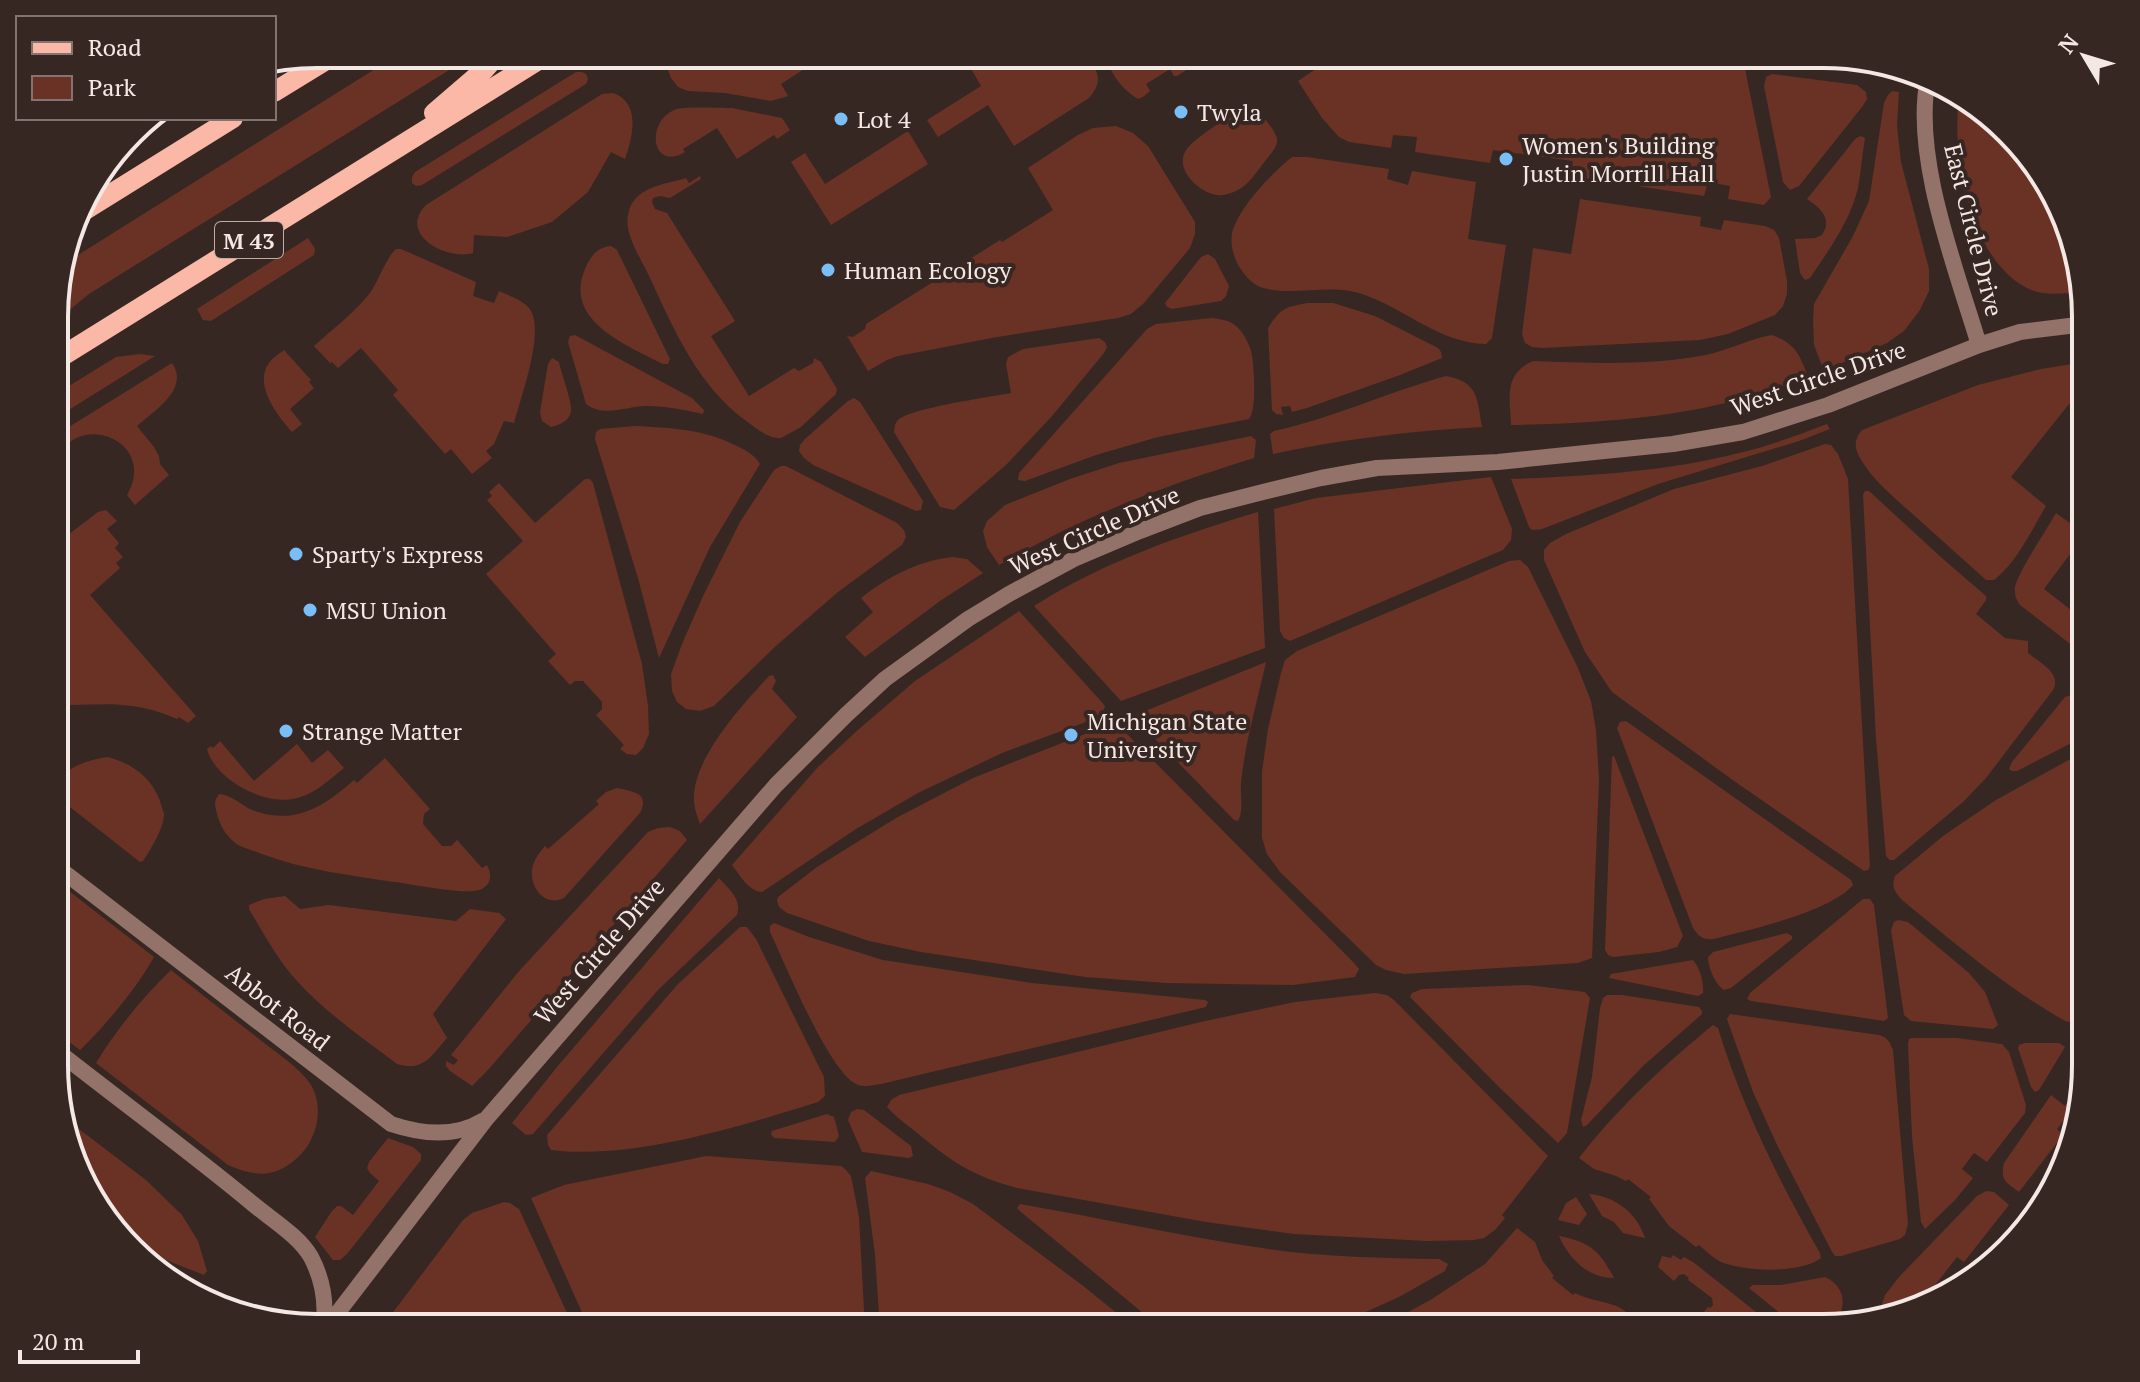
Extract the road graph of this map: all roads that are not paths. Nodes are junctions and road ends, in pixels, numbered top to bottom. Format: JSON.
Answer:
{"nodes":[{"id":1,"x":313,"y":68,"type":"edge"},
{"id":2,"x":486,"y":68,"type":"edge"},
{"id":3,"x":526,"y":68,"type":"edge"},
{"id":4,"x":276,"y":91,"type":"edge"},
{"id":5,"x":1927,"y":91,"type":"edge"},
{"id":6,"x":230,"y":120,"type":"edge"},
{"id":7,"x":383,"y":157,"type":"junction"},
{"id":8,"x":96,"y":203,"type":"edge"},
{"id":9,"x":2071,"y":326,"type":"edge"},
{"id":10,"x":1979,"y":345,"type":"junction"},
{"id":11,"x":68,"y":353,"type":"edge"},
{"id":12,"x":68,"y":875,"type":"edge"},
{"id":13,"x":68,"y":1059,"type":"edge"},
{"id":14,"x":487,"y":1118,"type":"junction"},
{"id":15,"x":326,"y":1314,"type":"edge"},
{"id":16,"x":336,"y":1314,"type":"edge"}],
"edges":[{"from":1,"to":4,"type":"main road"},
{"from":2,"to":7,"type":"main road"},
{"from":3,"to":7,"type":"main road","number":"M 43"},
{"from":5,"to":10,"type":"street","name":"East Circle Drive"},
{"from":6,"to":8,"type":"main road"},
{"from":7,"to":11,"type":"main road","number":"M 43"},
{"from":9,"to":10,"type":"street","name":"West Circle Drive"},
{"from":10,"to":14,"type":"street","name":"West Circle Drive"},
{"from":12,"to":14,"type":"street","name":"Abbot Road"},
{"from":13,"to":15,"type":"street"},
{"from":14,"to":16,"type":"street","name":"West Circle Drive"}]}
